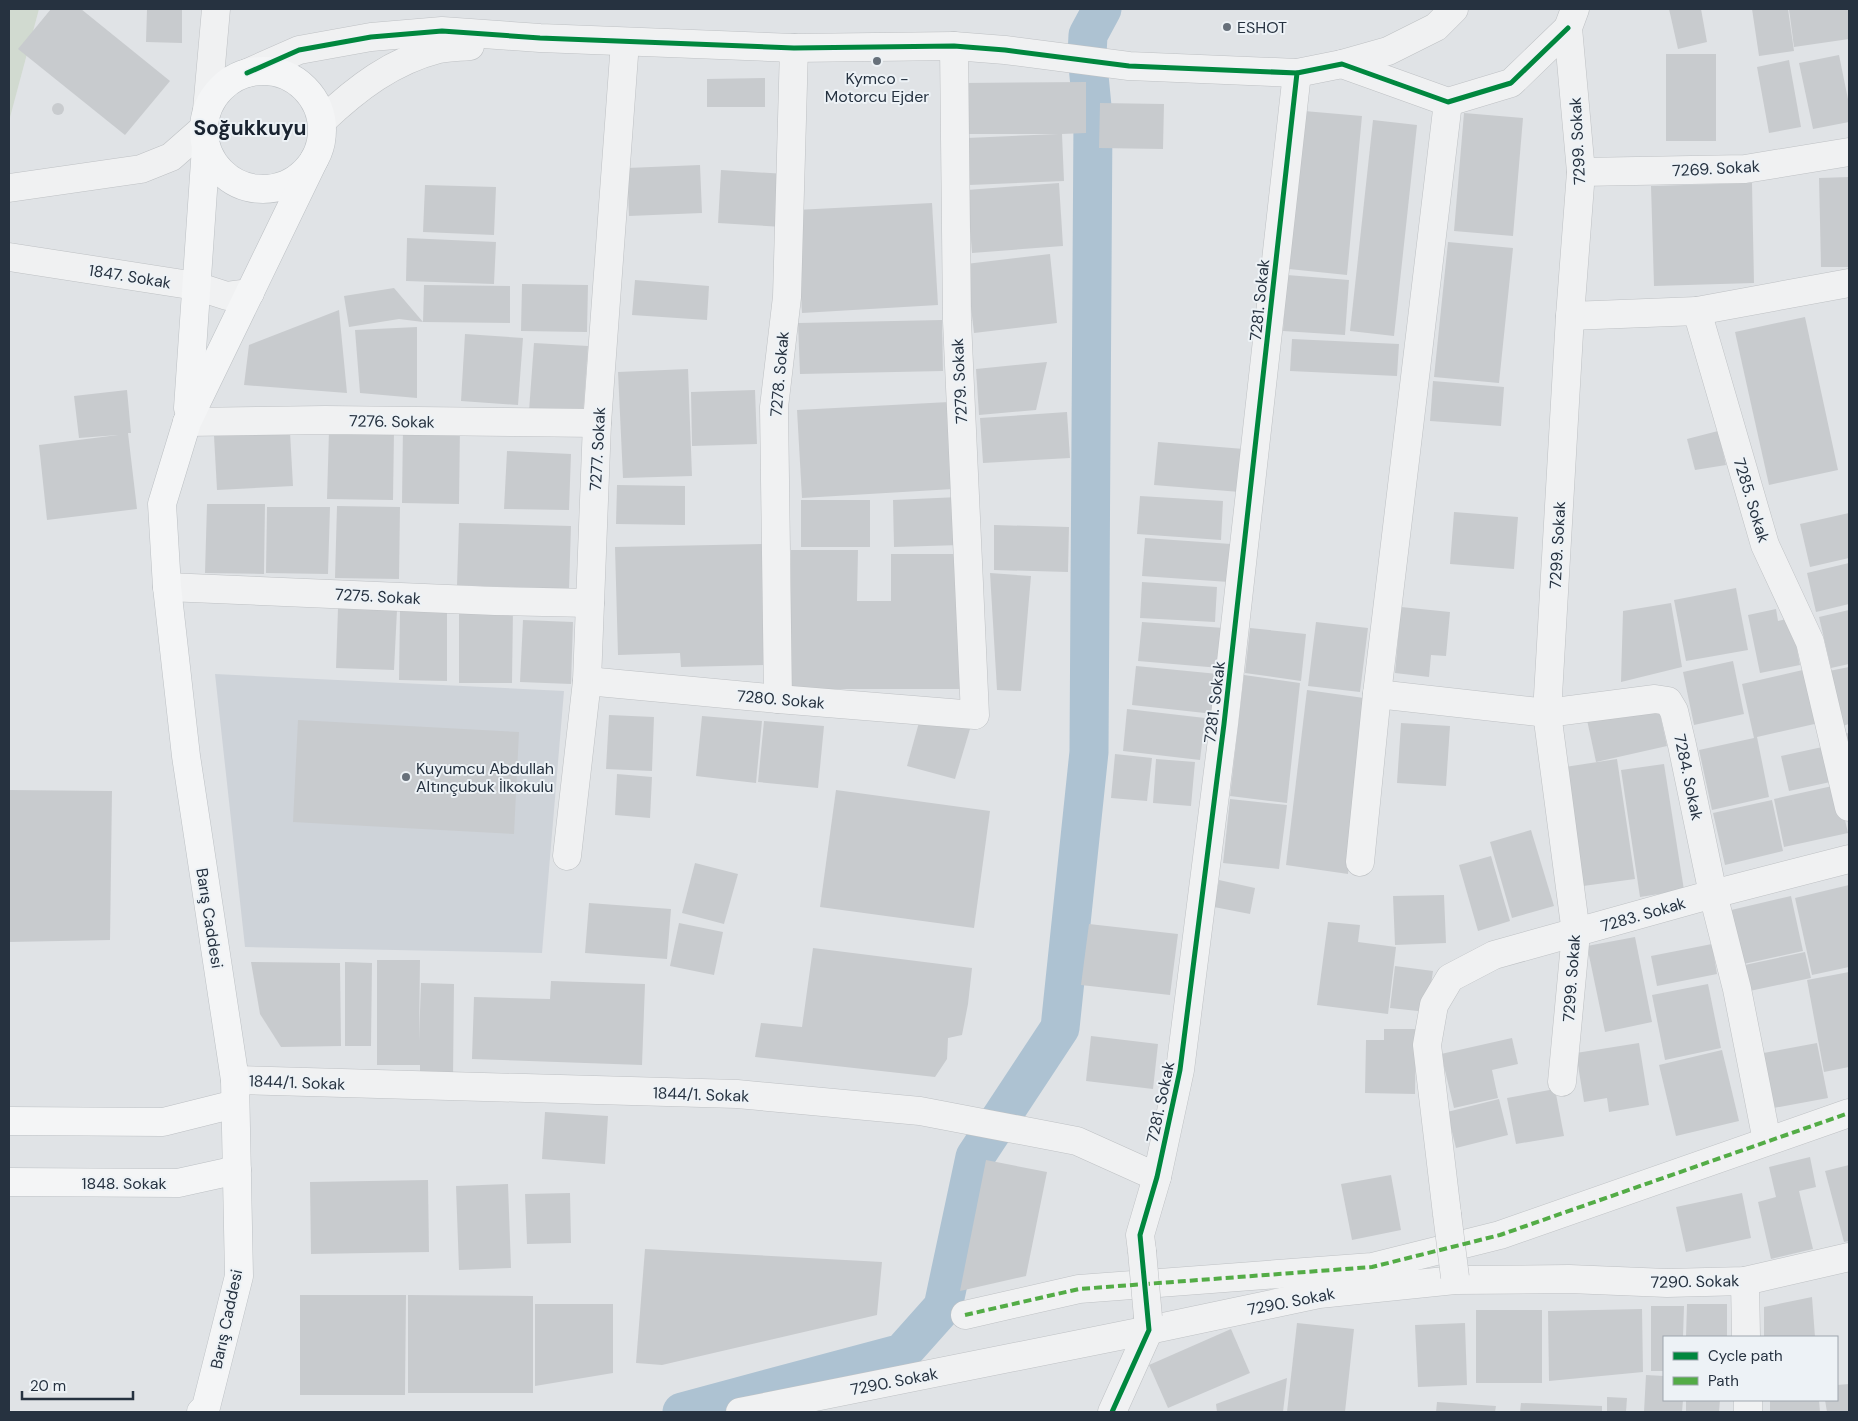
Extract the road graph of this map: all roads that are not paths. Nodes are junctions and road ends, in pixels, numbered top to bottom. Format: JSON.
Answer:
{"nodes":[{"id":1,"x":216,"y":9,"type":"edge"},
{"id":2,"x":1454,"y":9,"type":"edge"},
{"id":3,"x":1571,"y":19,"type":"edge"},
{"id":4,"x":540,"y":38,"type":"junction"},
{"id":5,"x":625,"y":42,"type":"junction"},
{"id":6,"x":954,"y":46,"type":"junction"},
{"id":7,"x":794,"y":48,"type":"junction"},
{"id":8,"x":1342,"y":64,"type":"junction"},
{"id":9,"x":247,"y":73,"type":"junction"},
{"id":10,"x":1297,"y":73,"type":"junction"},
{"id":11,"x":1448,"y":102,"type":"junction"},
{"id":12,"x":322,"y":121,"type":"junction"},
{"id":13,"x":206,"y":128,"type":"junction"},
{"id":14,"x":1849,"y":152,"type":"edge"},
{"id":15,"x":314,"y":160,"type":"junction"},
{"id":16,"x":1581,"y":172,"type":"junction"},
{"id":17,"x":9,"y":188,"type":"edge"},
{"id":18,"x":9,"y":257,"type":"edge"},
{"id":19,"x":1849,"y":283,"type":"edge"},
{"id":20,"x":196,"y":286,"type":"junction"},
{"id":21,"x":250,"y":293,"type":"junction"},
{"id":22,"x":1697,"y":311,"type":"junction"},
{"id":23,"x":1570,"y":316,"type":"junction"},
{"id":24,"x":187,"y":422,"type":"junction"},
{"id":25,"x":598,"y":423,"type":"junction"},
{"id":26,"x":167,"y":587,"type":"junction"},
{"id":27,"x":590,"y":603,"type":"junction"},
{"id":28,"x":587,"y":681,"type":"junction"},
{"id":29,"x":1377,"y":694,"type":"junction"},
{"id":30,"x":778,"y":700,"type":"junction"},
{"id":31,"x":1547,"y":712,"type":"junction"},
{"id":32,"x":975,"y":715,"type":"joint"},
{"id":33,"x":1849,"y":807,"type":"edge"},
{"id":34,"x":567,"y":856,"type":"dead end"},
{"id":35,"x":1849,"y":859,"type":"edge"},
{"id":36,"x":1360,"y":862,"type":"dead end"},
{"id":37,"x":1713,"y":894,"type":"junction"},
{"id":38,"x":1576,"y":933,"type":"junction"},
{"id":39,"x":1562,"y":1082,"type":"dead end"},
{"id":40,"x":235,"y":1092,"type":"junction"},
{"id":41,"x":1848,"y":1112,"type":"edge"},
{"id":42,"x":9,"y":1121,"type":"edge"},
{"id":43,"x":1767,"y":1141,"type":"junction"},
{"id":44,"x":237,"y":1170,"type":"junction"},
{"id":45,"x":1157,"y":1176,"type":"junction"},
{"id":46,"x":9,"y":1182,"type":"edge"},
{"id":47,"x":1849,"y":1257,"type":"edge"},
{"id":48,"x":1455,"y":1279,"type":"junction"},
{"id":49,"x":1745,"y":1281,"type":"junction"},
{"id":50,"x":965,"y":1316,"type":"dead end"},
{"id":51,"x":1148,"y":1324,"type":"junction"},
{"id":52,"x":1746,"y":1336,"type":"edge"},
{"id":53,"x":205,"y":1410,"type":"edge"},
{"id":54,"x":740,"y":1412,"type":"edge"},
{"id":55,"x":1112,"y":1412,"type":"edge"}],
"edges":[{"from":1,"to":13,"type":"street"},
{"from":2,"to":8,"type":"street"},
{"from":3,"to":11,"type":"street"},
{"from":3,"to":16,"type":"street","name":"7299. Sokak"},
{"from":4,"to":5,"type":"street"},
{"from":4,"to":9,"type":"street"},
{"from":4,"to":12,"type":"street"},
{"from":5,"to":7,"type":"street"},
{"from":5,"to":25,"type":"street","name":"7277. Sokak"},
{"from":6,"to":7,"type":"street"},
{"from":6,"to":10,"type":"street"},
{"from":6,"to":32,"type":"street","name":"7279. Sokak"},
{"from":7,"to":30,"type":"street","name":"7278. Sokak"},
{"from":8,"to":10,"type":"street"},
{"from":8,"to":11,"type":"street"},
{"from":9,"to":12,"type":"main road"},
{"from":9,"to":13,"type":"main road"},
{"from":10,"to":45,"type":"street","name":"7281. Sokak"},
{"from":11,"to":29,"type":"street"},
{"from":12,"to":15,"type":"main road"},
{"from":13,"to":15,"type":"main road"},
{"from":13,"to":17,"type":"street"},
{"from":13,"to":20,"type":"main road"},
{"from":14,"to":16,"type":"street","name":"7269. Sokak"},
{"from":15,"to":21,"type":"main road"},
{"from":16,"to":23,"type":"street","name":"7299. Sokak"},
{"from":18,"to":20,"type":"street","name":"1847. Sokak"},
{"from":19,"to":22,"type":"street"},
{"from":20,"to":21,"type":"street","name":"1847. Sokak"},
{"from":20,"to":24,"type":"main road"},
{"from":21,"to":24,"type":"main road"},
{"from":22,"to":23,"type":"street"},
{"from":22,"to":33,"type":"street","name":"7285. Sokak"},
{"from":23,"to":31,"type":"street","name":"7299. Sokak"},
{"from":24,"to":25,"type":"street","name":"7276. Sokak"},
{"from":24,"to":26,"type":"main road","name":"Barış Caddesi"},
{"from":25,"to":27,"type":"street","name":"7277. Sokak"},
{"from":26,"to":27,"type":"street","name":"7275. Sokak"},
{"from":26,"to":40,"type":"main road","name":"Barış Caddesi"},
{"from":27,"to":28,"type":"street","name":"7277. Sokak"},
{"from":28,"to":30,"type":"street","name":"7280. Sokak"},
{"from":28,"to":34,"type":"street","name":"7277. Sokak"},
{"from":29,"to":31,"type":"street","name":"7284. Sokak"},
{"from":29,"to":36,"type":"street"},
{"from":30,"to":32,"type":"street","name":"7280. Sokak"},
{"from":31,"to":37,"type":"street","name":"7284. Sokak"},
{"from":31,"to":38,"type":"street","name":"7299. Sokak"},
{"from":35,"to":37,"type":"street","name":"7283. Sokak"},
{"from":37,"to":38,"type":"street","name":"7283. Sokak"},
{"from":37,"to":43,"type":"street","name":"7284. Sokak"},
{"from":38,"to":39,"type":"street","name":"7299. Sokak"},
{"from":38,"to":48,"type":"street","name":"7283. Sokak","bridge":true},
{"from":40,"to":42,"type":"main road"},
{"from":40,"to":44,"type":"main road","name":"Barış Caddesi"},
{"from":40,"to":45,"type":"street","name":"1844/1. Sokak"},
{"from":41,"to":43,"type":"street"},
{"from":43,"to":50,"type":"street"},
{"from":44,"to":46,"type":"main road","name":"1848. Sokak"},
{"from":44,"to":53,"type":"main road","name":"Barış Caddesi"},
{"from":45,"to":51,"type":"street","name":"7281. Sokak","bridge":true},
{"from":47,"to":49,"type":"street","name":"7290. Sokak"},
{"from":48,"to":49,"type":"street","name":"7290. Sokak"},
{"from":48,"to":51,"type":"street","name":"7290. Sokak"},
{"from":49,"to":52,"type":"street"},
{"from":51,"to":54,"type":"street","name":"7290. Sokak"},
{"from":51,"to":55,"type":"street"}]}
